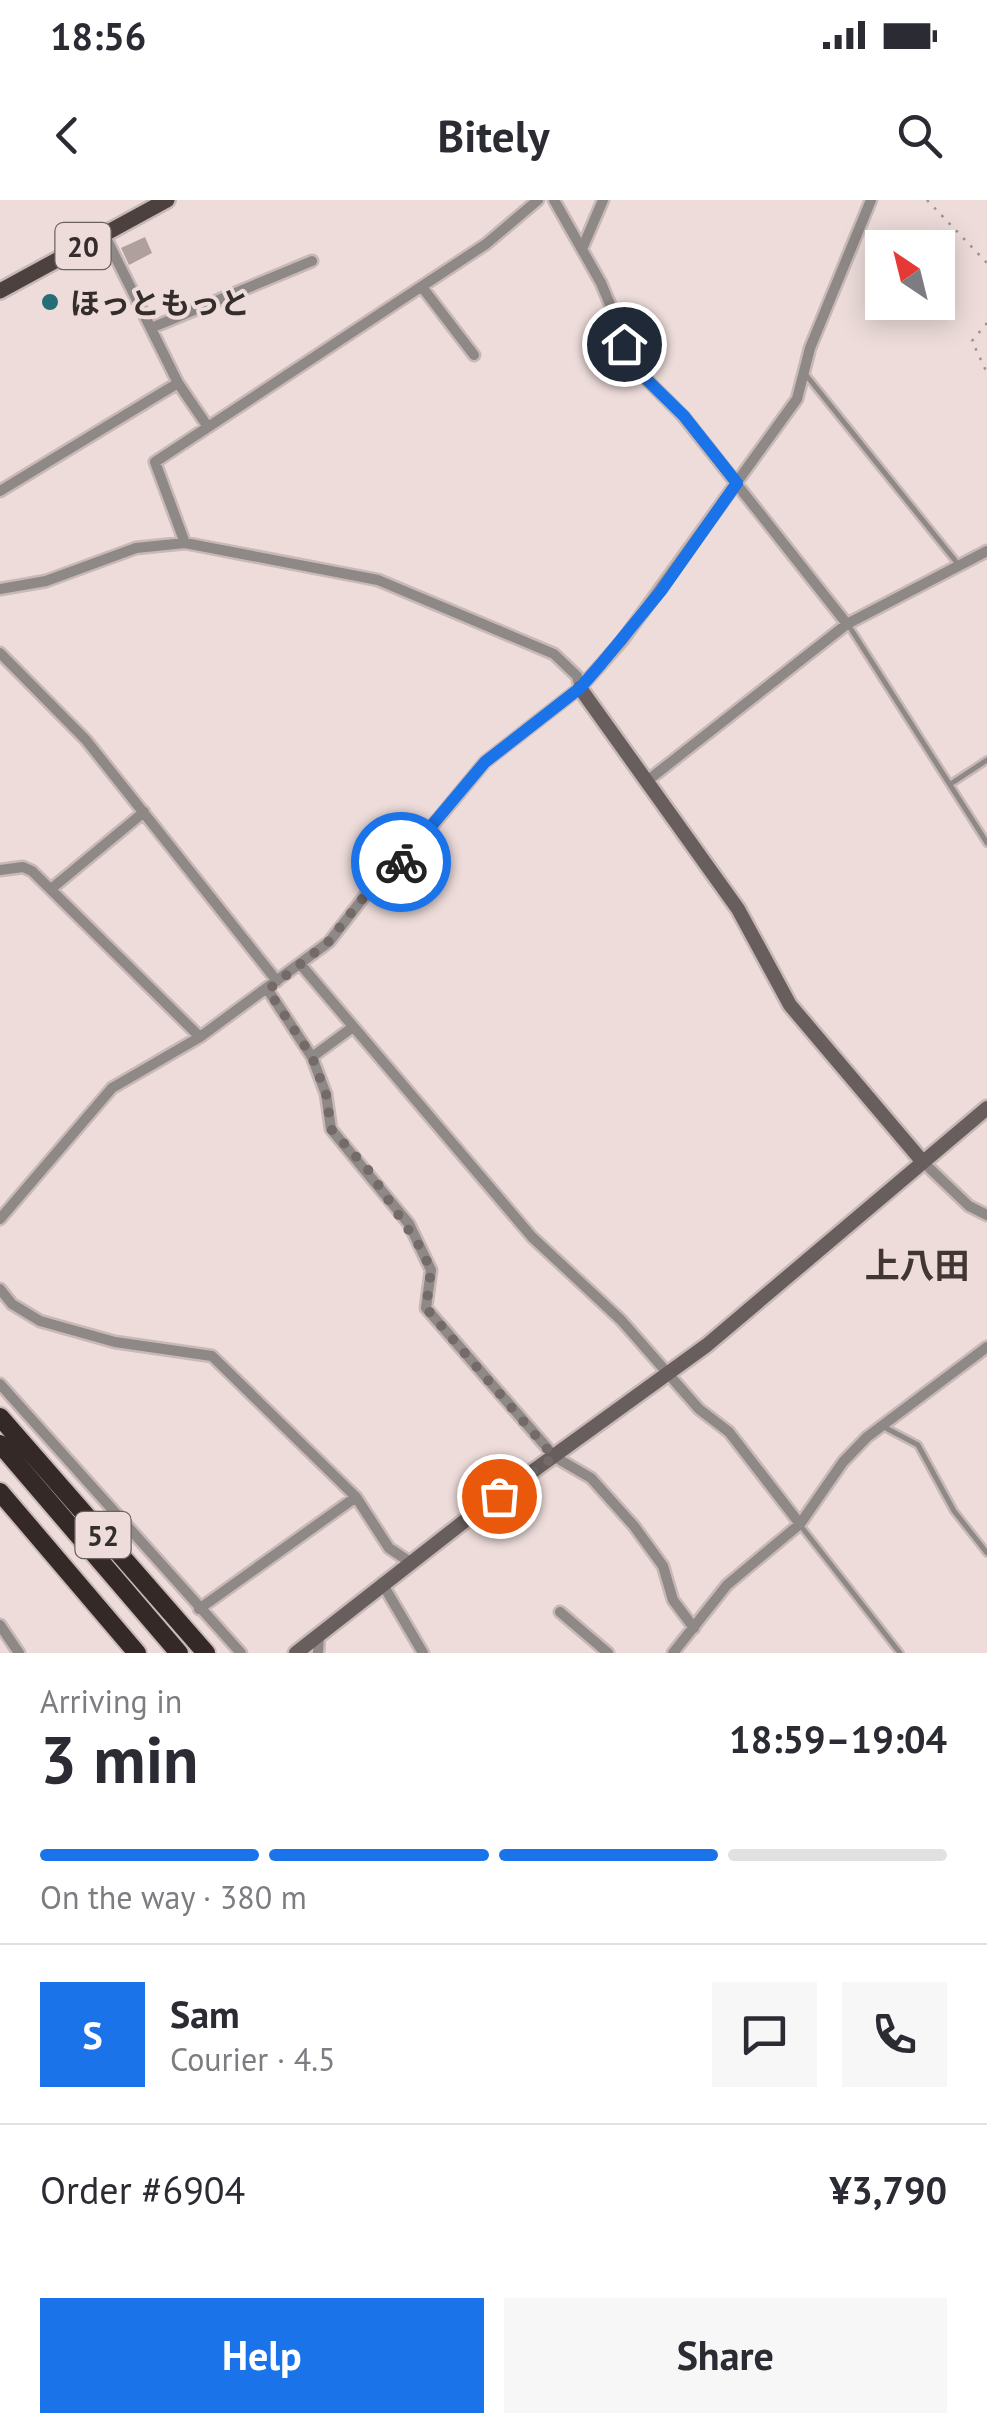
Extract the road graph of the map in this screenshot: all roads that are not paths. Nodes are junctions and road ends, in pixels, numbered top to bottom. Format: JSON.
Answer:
{"nodes":[{"id":1,"x":167,"y":200,"type":"edge"},
{"id":2,"x":538,"y":200,"type":"edge"},
{"id":3,"x":554,"y":200,"type":"edge"},
{"id":4,"x":603,"y":200,"type":"edge"},
{"id":5,"x":872,"y":200,"type":"edge"},
{"id":6,"x":104,"y":234,"type":"junction"},
{"id":7,"x":582,"y":249,"type":"junction"},
{"id":8,"x":312,"y":261,"type":"dead end"},
{"id":9,"x":422,"y":287,"type":"junction"},
{"id":10,"x":0,"y":291,"type":"edge"},
{"id":11,"x":151,"y":328,"type":"junction"},
{"id":12,"x":474,"y":354,"type":"dead end"},
{"id":13,"x":803,"y":372,"type":"junction"},
{"id":14,"x":178,"y":383,"type":"junction"},
{"id":15,"x":208,"y":427,"type":"junction"},
{"id":16,"x":737,"y":483,"type":"junction"},
{"id":17,"x":0,"y":491,"type":"edge"},
{"id":18,"x":186,"y":544,"type":"junction"},
{"id":19,"x":987,"y":551,"type":"edge"},
{"id":20,"x":958,"y":564,"type":"junction"},
{"id":21,"x":0,"y":589,"type":"edge"},
{"id":22,"x":847,"y":624,"type":"junction"},
{"id":23,"x":0,"y":653,"type":"edge"},
{"id":24,"x":580,"y":688,"type":"junction"},
{"id":25,"x":987,"y":760,"type":"edge"},
{"id":26,"x":647,"y":781,"type":"junction"},
{"id":27,"x":952,"y":783,"type":"junction"},
{"id":28,"x":144,"y":812,"type":"junction"},
{"id":29,"x":987,"y":843,"type":"edge"},
{"id":30,"x":0,"y":870,"type":"edge"},
{"id":31,"x":51,"y":889,"type":"junction"},
{"id":32,"x":302,"y":965,"type":"junction"},
{"id":33,"x":273,"y":986,"type":"junction"},
{"id":34,"x":352,"y":1028,"type":"junction"},
{"id":35,"x":200,"y":1037,"type":"junction"},
{"id":36,"x":312,"y":1057,"type":"junction"},
{"id":37,"x":987,"y":1108,"type":"edge"},
{"id":38,"x":922,"y":1161,"type":"junction"},
{"id":39,"x":987,"y":1215,"type":"edge"},
{"id":40,"x":0,"y":1219,"type":"edge"},
{"id":41,"x":0,"y":1290,"type":"edge"},
{"id":42,"x":987,"y":1346,"type":"edge"},
{"id":43,"x":666,"y":1376,"type":"junction"},
{"id":44,"x":0,"y":1384,"type":"edge"},
{"id":45,"x":0,"y":1417,"type":"edge"},
{"id":46,"x":881,"y":1426,"type":"junction"},
{"id":47,"x":0,"y":1430,"type":"edge"},
{"id":48,"x":0,"y":1444,"type":"edge"},
{"id":49,"x":554,"y":1457,"type":"junction"},
{"id":50,"x":0,"y":1492,"type":"edge"},
{"id":51,"x":356,"y":1498,"type":"junction"},
{"id":52,"x":800,"y":1524,"type":"junction"},
{"id":53,"x":987,"y":1553,"type":"edge"},
{"id":54,"x":410,"y":1562,"type":"junction"},
{"id":55,"x":382,"y":1583,"type":"junction"},
{"id":56,"x":198,"y":1609,"type":"junction"},
{"id":57,"x":560,"y":1612,"type":"dead end"},
{"id":58,"x":0,"y":1625,"type":"edge"},
{"id":59,"x":694,"y":1628,"type":"junction"},
{"id":60,"x":319,"y":1635,"type":"junction"},
{"id":61,"x":19,"y":1653,"type":"edge"},
{"id":62,"x":137,"y":1653,"type":"edge"},
{"id":63,"x":179,"y":1653,"type":"edge"},
{"id":64,"x":192,"y":1653,"type":"edge"},
{"id":65,"x":206,"y":1653,"type":"edge"},
{"id":66,"x":241,"y":1653,"type":"edge"},
{"id":67,"x":296,"y":1653,"type":"edge"},
{"id":68,"x":318,"y":1653,"type":"edge"},
{"id":69,"x":422,"y":1653,"type":"edge"},
{"id":70,"x":608,"y":1653,"type":"edge"},
{"id":71,"x":673,"y":1653,"type":"edge"},
{"id":72,"x":900,"y":1653,"type":"edge"}],
"edges":[{"from":1,"to":6,"type":"main road","number":"20"},
{"from":2,"to":9,"type":"street"},
{"from":3,"to":7,"type":"street"},
{"from":4,"to":7,"type":"street"},
{"from":5,"to":13,"type":"street"},
{"from":6,"to":10,"type":"main road","number":"20"},
{"from":6,"to":11,"type":"street"},
{"from":7,"to":16,"type":"street"},
{"from":8,"to":11,"type":"street"},
{"from":9,"to":12,"type":"street"},
{"from":9,"to":15,"type":"street"},
{"from":11,"to":14,"type":"street"},
{"from":13,"to":16,"type":"street"},
{"from":13,"to":20,"type":"lane"},
{"from":14,"to":15,"type":"street"},
{"from":14,"to":17,"type":"street"},
{"from":15,"to":18,"type":"street"},
{"from":16,"to":22,"type":"street"},
{"from":16,"to":24,"type":"street"},
{"from":18,"to":21,"type":"street"},
{"from":18,"to":24,"type":"street"},
{"from":19,"to":20,"type":"street"},
{"from":20,"to":22,"type":"street"},
{"from":22,"to":26,"type":"street"},
{"from":22,"to":27,"type":"lane"},
{"from":23,"to":28,"type":"street"},
{"from":24,"to":26,"type":"street"},
{"from":24,"to":32,"type":"street"},
{"from":25,"to":27,"type":"lane"},
{"from":26,"to":38,"type":"street"},
{"from":27,"to":29,"type":"lane"},
{"from":28,"to":31,"type":"street"},
{"from":28,"to":33,"type":"street"},
{"from":30,"to":31,"type":"street"},
{"from":31,"to":35,"type":"street"},
{"from":32,"to":33,"type":"street"},
{"from":32,"to":34,"type":"street"},
{"from":33,"to":35,"type":"street"},
{"from":33,"to":36,"type":"street"},
{"from":34,"to":36,"type":"street"},
{"from":34,"to":43,"type":"street"},
{"from":35,"to":40,"type":"street"},
{"from":36,"to":49,"type":"street"},
{"from":37,"to":38,"type":"street"},
{"from":38,"to":39,"type":"street"},
{"from":38,"to":43,"type":"street"},
{"from":41,"to":51,"type":"street"},
{"from":42,"to":46,"type":"street"},
{"from":43,"to":49,"type":"street"},
{"from":43,"to":52,"type":"street"},
{"from":44,"to":56,"type":"street"},
{"from":45,"to":65,"type":"highway","number":"52"},
{"from":46,"to":52,"type":"street"},
{"from":46,"to":53,"type":"lane"},
{"from":47,"to":64,"type":"highway"},
{"from":48,"to":63,"type":"highway"},
{"from":49,"to":54,"type":"street"},
{"from":49,"to":59,"type":"street"},
{"from":50,"to":62,"type":"highway","number":"52"},
{"from":51,"to":54,"type":"street"},
{"from":51,"to":56,"type":"street"},
{"from":52,"to":59,"type":"street"},
{"from":52,"to":72,"type":"lane"},
{"from":54,"to":55,"type":"street"},
{"from":55,"to":60,"type":"street"},
{"from":55,"to":69,"type":"street"},
{"from":56,"to":66,"type":"street"},
{"from":57,"to":70,"type":"street"},
{"from":58,"to":61,"type":"street"},
{"from":59,"to":71,"type":"street"},
{"from":60,"to":67,"type":"street"},
{"from":60,"to":68,"type":"street"}]}
